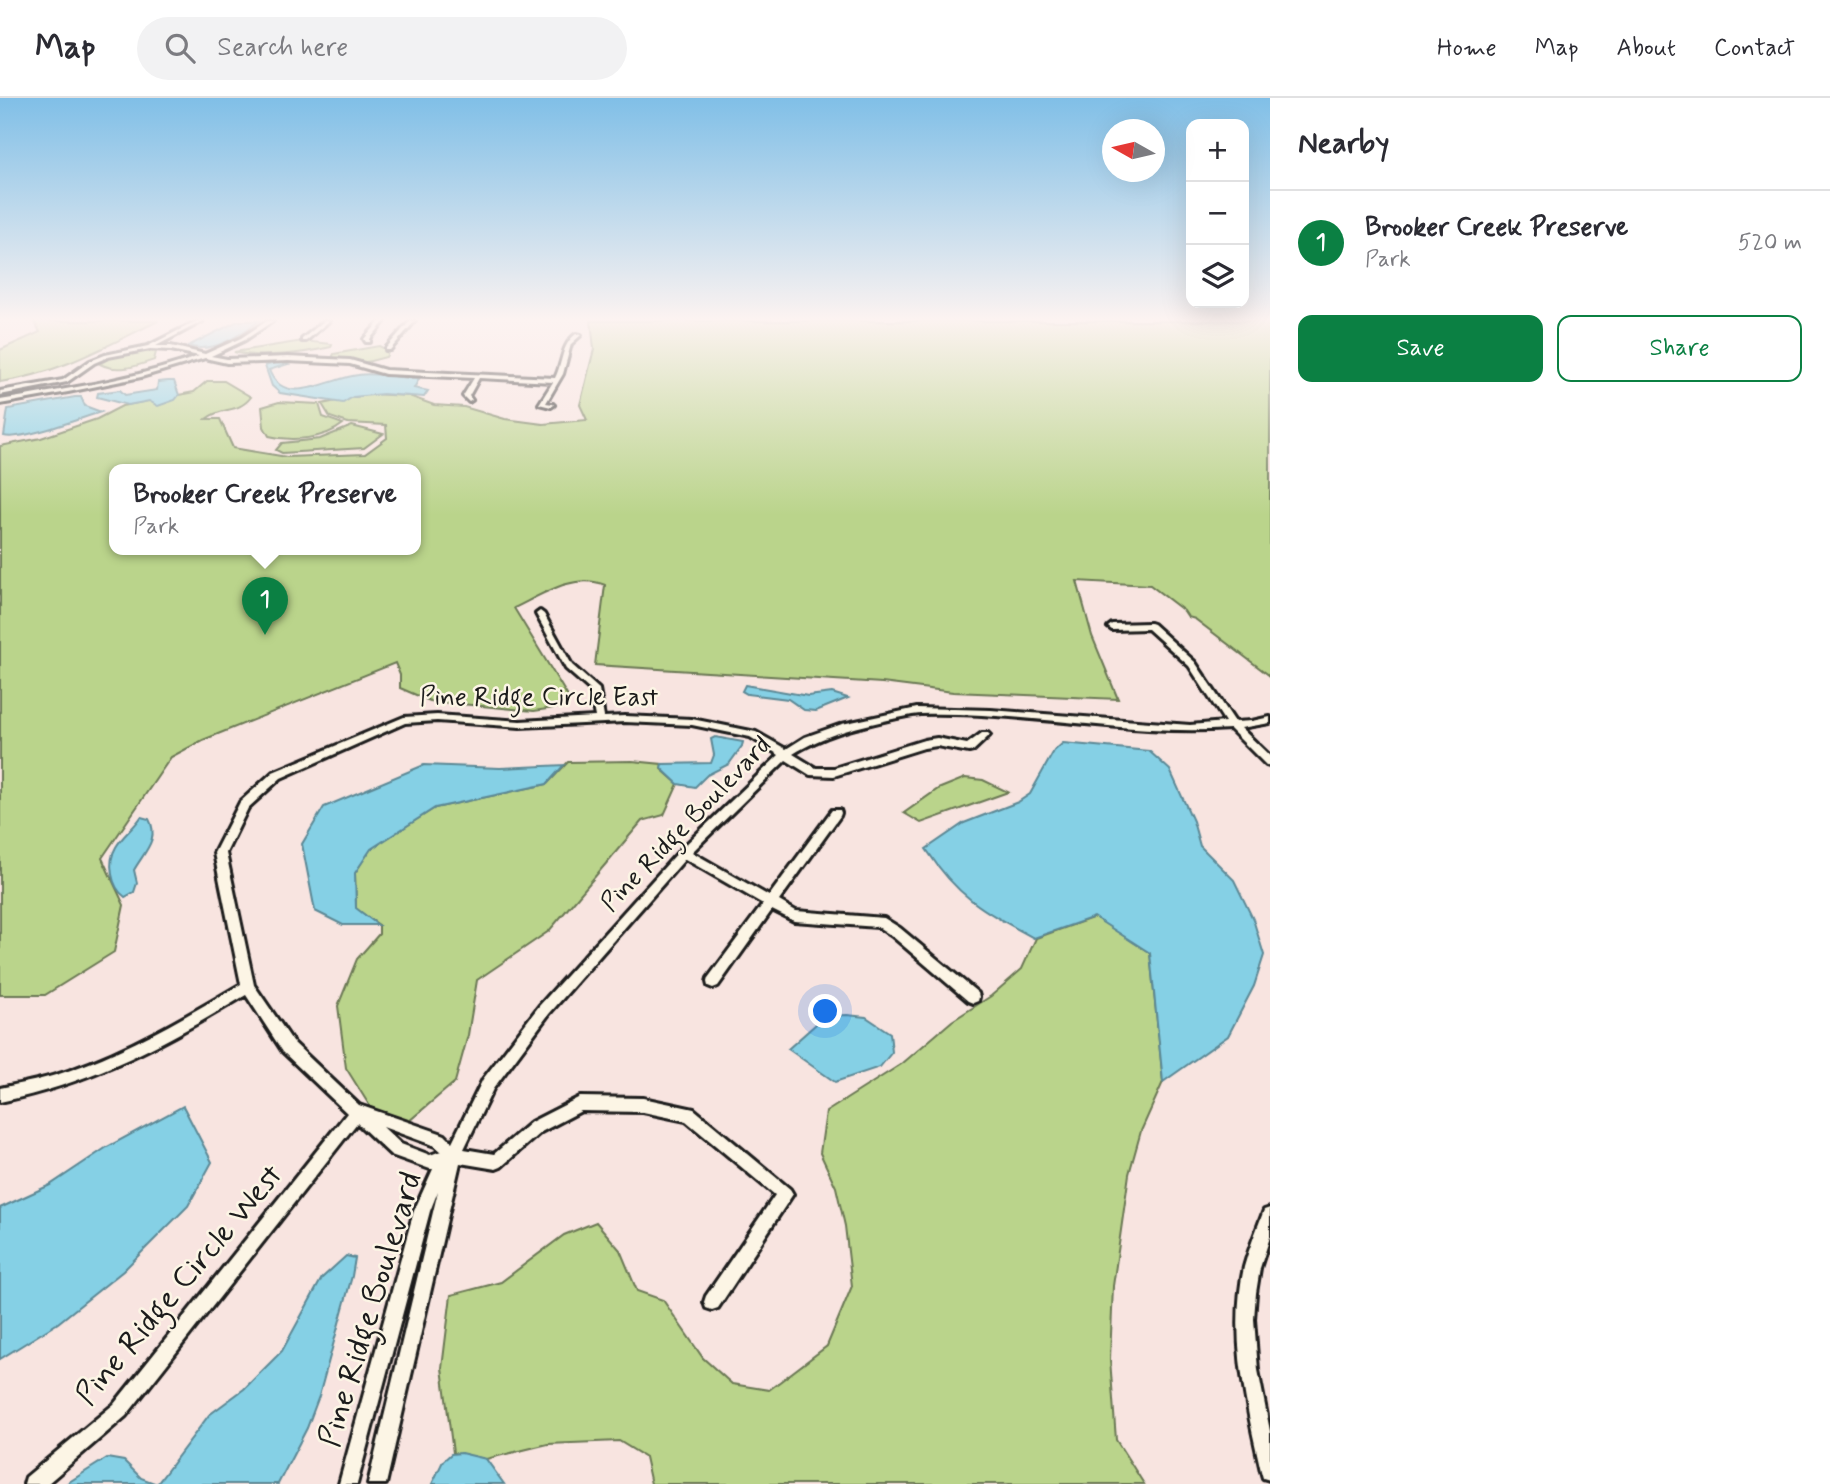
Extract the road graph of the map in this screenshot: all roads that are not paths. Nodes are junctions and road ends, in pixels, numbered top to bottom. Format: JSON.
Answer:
{"nodes":[{"id":1,"x":40,"y":386,"type":"edge"},
{"id":2,"x":96,"y":386,"type":"edge"},
{"id":3,"x":472,"y":386,"type":"edge"},
{"id":4,"x":552,"y":386,"type":"edge"},
{"id":5,"x":0,"y":393,"type":"edge"},
{"id":6,"x":469,"y":400,"type":"dead end"},
{"id":7,"x":0,"y":402,"type":"edge"},
{"id":8,"x":551,"y":405,"type":"dead end"},
{"id":9,"x":540,"y":614,"type":"dead end"},
{"id":10,"x":1112,"y":627,"type":"dead end"},
{"id":11,"x":600,"y":719,"type":"junction"},
{"id":12,"x":1270,"y":720,"type":"edge"},
{"id":13,"x":1232,"y":725,"type":"junction"},
{"id":14,"x":985,"y":735,"type":"dead end"},
{"id":15,"x":786,"y":754,"type":"junction"},
{"id":16,"x":1270,"y":762,"type":"edge"},
{"id":17,"x":836,"y":813,"type":"dead end"},
{"id":18,"x":684,"y":853,"type":"junction"},
{"id":19,"x":769,"y":904,"type":"junction"},
{"id":20,"x":713,"y":982,"type":"dead end"},
{"id":21,"x":248,"y":987,"type":"junction"},
{"id":22,"x":973,"y":997,"type":"dead end"},
{"id":23,"x":0,"y":1094,"type":"edge"},
{"id":24,"x":357,"y":1111,"type":"junction"},
{"id":25,"x":454,"y":1155,"type":"junction"},
{"id":26,"x":1270,"y":1216,"type":"edge"},
{"id":27,"x":712,"y":1302,"type":"dead end"},
{"id":28,"x":1270,"y":1471,"type":"edge"},
{"id":29,"x":33,"y":1484,"type":"edge"},
{"id":30,"x":348,"y":1484,"type":"edge"},
{"id":31,"x":377,"y":1484,"type":"edge"}],
"edges":[{"from":1,"to":5,"type":"street"},
{"from":2,"to":7,"type":"street"},
{"from":3,"to":6,"type":"street"},
{"from":4,"to":8,"type":"street"},
{"from":9,"to":11,"type":"street"},
{"from":10,"to":13,"type":"street"},
{"from":11,"to":15,"type":"street","name":"Pine Ridge Circle East"},
{"from":11,"to":21,"type":"street","name":"Pine Ridge Circle East"},
{"from":12,"to":13,"type":"street","name":"Pine Ridge Boulevard"},
{"from":13,"to":15,"type":"street","name":"Pine Ridge Boulevard"},
{"from":13,"to":16,"type":"street"},
{"from":14,"to":15,"type":"street","name":"Pine Ridge Circle East"},
{"from":15,"to":18,"type":"street","name":"Pine Ridge Boulevard"},
{"from":17,"to":19,"type":"street"},
{"from":18,"to":19,"type":"street"},
{"from":18,"to":25,"type":"street","name":"Pine Ridge Boulevard"},
{"from":19,"to":20,"type":"street"},
{"from":19,"to":22,"type":"street"},
{"from":21,"to":23,"type":"street"},
{"from":21,"to":24,"type":"street","name":"Pine Ridge Circle East"},
{"from":24,"to":25,"type":"street","name":"Pine Ridge Circle East"},
{"from":24,"to":25,"type":"street","name":"Pine Ridge Circle East"},
{"from":24,"to":29,"type":"street","name":"Pine Ridge Circle West"},
{"from":25,"to":27,"type":"street"},
{"from":25,"to":30,"type":"street","name":"Pine Ridge Boulevard"},
{"from":25,"to":31,"type":"street","name":"Pine Ridge Boulevard"},
{"from":26,"to":28,"type":"street"}]}
